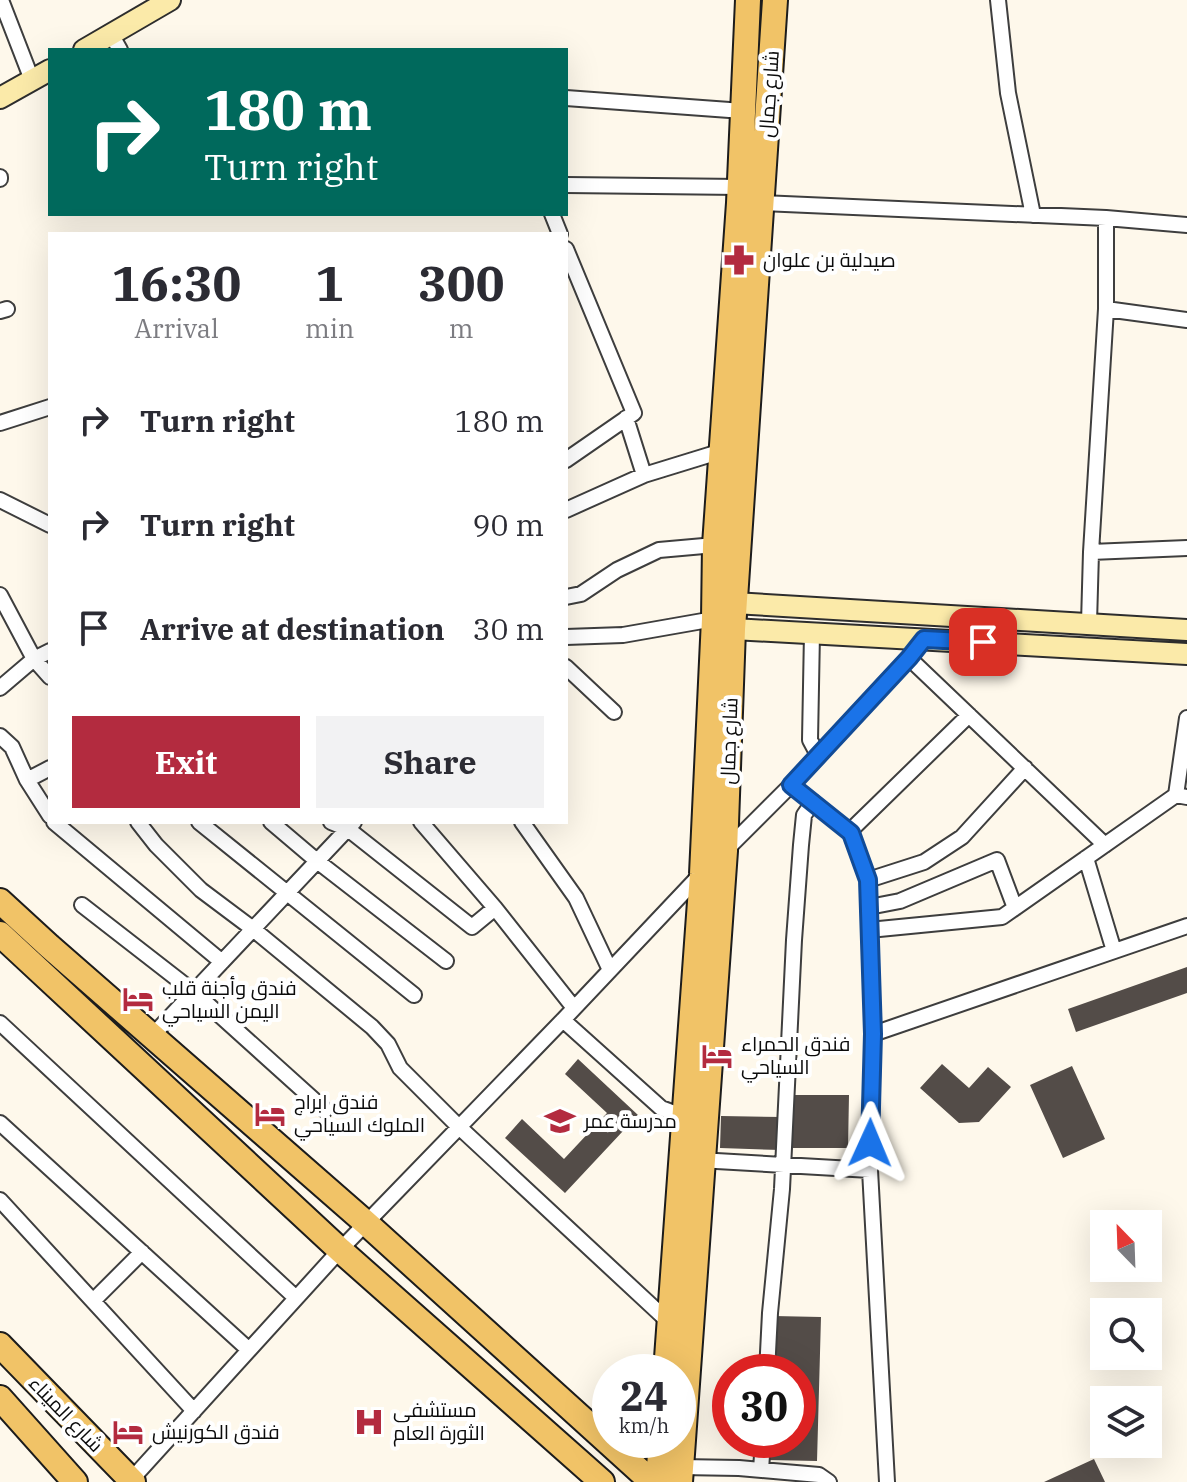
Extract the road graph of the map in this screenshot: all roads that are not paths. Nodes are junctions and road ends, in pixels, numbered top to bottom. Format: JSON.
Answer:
{"nodes":[{"id":1,"x":170,"y":0,"type":"edge"},
{"id":2,"x":748,"y":0,"type":"edge"},
{"id":3,"x":775,"y":0,"type":"edge"},
{"id":4,"x":998,"y":0,"type":"edge"},
{"id":5,"x":3,"y":10,"type":"edge"},
{"id":6,"x":115,"y":42,"type":"edge"},
{"id":7,"x":92,"y":48,"type":"edge"},
{"id":8,"x":41,"y":75,"type":"edge"},
{"id":9,"x":0,"y":98,"type":"edge"},
{"id":10,"x":568,"y":98,"type":"edge"},
{"id":11,"x":743,"y":111,"type":"junction"},
{"id":12,"x":568,"y":185,"type":"edge"},
{"id":13,"x":747,"y":198,"type":"junction"},
{"id":14,"x":1033,"y":215,"type":"junction"},
{"id":15,"x":1106,"y":218,"type":"junction"},
{"id":16,"x":1187,"y":225,"type":"edge"},
{"id":17,"x":568,"y":254,"type":"edge"},
{"id":18,"x":1106,"y":309,"type":"junction"},
{"id":19,"x":1187,"y":320,"type":"edge"},
{"id":20,"x":48,"y":408,"type":"edge"},
{"id":21,"x":626,"y":418,"type":"junction"},
{"id":22,"x":0,"y":423,"type":"edge"},
{"id":23,"x":722,"y":451,"type":"junction"},
{"id":24,"x":568,"y":459,"type":"edge"},
{"id":25,"x":644,"y":475,"type":"junction"},
{"id":26,"x":0,"y":500,"type":"edge"},
{"id":27,"x":568,"y":509,"type":"edge"},
{"id":28,"x":48,"y":524,"type":"edge"},
{"id":29,"x":715,"y":545,"type":"junction"},
{"id":30,"x":1187,"y":548,"type":"edge"},
{"id":31,"x":1091,"y":552,"type":"junction"},
{"id":32,"x":0,"y":595,"type":"edge"},
{"id":33,"x":568,"y":597,"type":"edge"},
{"id":34,"x":734,"y":603,"type":"junction"},
{"id":35,"x":1089,"y":623,"type":"junction"},
{"id":36,"x":724,"y":624,"type":"junction"},
{"id":37,"x":1187,"y":630,"type":"edge"},
{"id":38,"x":812,"y":633,"type":"junction"},
{"id":39,"x":568,"y":637,"type":"edge"},
{"id":40,"x":924,"y":639,"type":"junction"},
{"id":41,"x":48,"y":652,"type":"edge"},
{"id":42,"x":1187,"y":654,"type":"edge"},
{"id":43,"x":909,"y":658,"type":"junction"},
{"id":44,"x":34,"y":659,"type":"junction"},
{"id":45,"x":568,"y":669,"type":"edge"},
{"id":46,"x":48,"y":675,"type":"edge"},
{"id":47,"x":0,"y":688,"type":"edge"},
{"id":48,"x":614,"y":712,"type":"dead end"},
{"id":49,"x":969,"y":715,"type":"junction"},
{"id":50,"x":1187,"y":718,"type":"edge"},
{"id":51,"x":1186,"y":725,"type":"edge"},
{"id":52,"x":0,"y":736,"type":"edge"},
{"id":53,"x":818,"y":755,"type":"junction"},
{"id":54,"x":1025,"y":768,"type":"junction"},
{"id":55,"x":48,"y":769,"type":"edge"},
{"id":56,"x":27,"y":780,"type":"junction"},
{"id":57,"x":791,"y":785,"type":"junction"},
{"id":58,"x":1182,"y":796,"type":"edge"},
{"id":59,"x":813,"y":802,"type":"junction"},
{"id":60,"x":48,"y":813,"type":"edge"},
{"id":61,"x":56,"y":824,"type":"edge"},
{"id":62,"x":140,"y":824,"type":"edge"},
{"id":63,"x":201,"y":824,"type":"edge"},
{"id":64,"x":273,"y":824,"type":"edge"},
{"id":65,"x":423,"y":824,"type":"edge"},
{"id":66,"x":523,"y":824,"type":"edge"},
{"id":67,"x":351,"y":826,"type":"edge"},
{"id":68,"x":849,"y":832,"type":"junction"},
{"id":69,"x":1105,"y":845,"type":"junction"},
{"id":70,"x":725,"y":851,"type":"junction"},
{"id":71,"x":1086,"y":858,"type":"junction"},
{"id":72,"x":317,"y":861,"type":"junction"},
{"id":73,"x":702,"y":874,"type":"junction"},
{"id":74,"x":868,"y":880,"type":"junction"},
{"id":75,"x":286,"y":894,"type":"junction"},
{"id":76,"x":0,"y":901,"type":"edge"},
{"id":77,"x":82,"y":905,"type":"dead end"},
{"id":78,"x":869,"y":907,"type":"junction"},
{"id":79,"x":495,"y":908,"type":"junction"},
{"id":80,"x":1015,"y":908,"type":"junction"},
{"id":81,"x":1187,"y":926,"type":"edge"},
{"id":82,"x":253,"y":929,"type":"junction"},
{"id":83,"x":869,"y":930,"type":"junction"},
{"id":84,"x":0,"y":934,"type":"edge"},
{"id":85,"x":1114,"y":951,"type":"junction"},
{"id":86,"x":446,"y":961,"type":"dead end"},
{"id":87,"x":222,"y":962,"type":"junction"},
{"id":88,"x":610,"y":970,"type":"junction"},
{"id":89,"x":194,"y":992,"type":"junction"},
{"id":90,"x":414,"y":995,"type":"dead end"},
{"id":91,"x":574,"y":1008,"type":"junction"},
{"id":92,"x":563,"y":1020,"type":"junction"},
{"id":93,"x":0,"y":1023,"type":"edge"},
{"id":94,"x":873,"y":1034,"type":"junction"},
{"id":95,"x":152,"y":1036,"type":"junction"},
{"id":96,"x":325,"y":1110,"type":"dead end"},
{"id":97,"x":685,"y":1117,"type":"junction"},
{"id":98,"x":0,"y":1123,"type":"edge"},
{"id":99,"x":458,"y":1126,"type":"junction"},
{"id":100,"x":693,"y":1160,"type":"junction"},
{"id":101,"x":784,"y":1165,"type":"junction"},
{"id":102,"x":870,"y":1170,"type":"junction"},
{"id":103,"x":0,"y":1200,"type":"edge"},
{"id":104,"x":366,"y":1223,"type":"junction"},
{"id":105,"x":340,"y":1250,"type":"junction"},
{"id":106,"x":142,"y":1252,"type":"junction"},
{"id":107,"x":296,"y":1298,"type":"junction"},
{"id":108,"x":93,"y":1301,"type":"junction"},
{"id":109,"x":670,"y":1323,"type":"junction"},
{"id":110,"x":0,"y":1345,"type":"edge"},
{"id":111,"x":249,"y":1350,"type":"junction"},
{"id":112,"x":667,"y":1354,"type":"edge"},
{"id":113,"x":768,"y":1354,"type":"edge"},
{"id":114,"x":0,"y":1398,"type":"edge"},
{"id":115,"x":49,"y":1398,"type":"junction"},
{"id":116,"x":194,"y":1411,"type":"junction"},
{"id":117,"x":24,"y":1425,"type":"junction"},
{"id":118,"x":658,"y":1458,"type":"edge"},
{"id":119,"x":762,"y":1458,"type":"edge"},
{"id":120,"x":761,"y":1470,"type":"junction"},
{"id":121,"x":681,"y":1474,"type":"edge"},
{"id":122,"x":741,"y":1475,"type":"edge"},
{"id":123,"x":132,"y":1481,"type":"edge"},
{"id":124,"x":75,"y":1482,"type":"edge"},
{"id":125,"x":602,"y":1482,"type":"edge"},
{"id":126,"x":655,"y":1482,"type":"edge"},
{"id":127,"x":829,"y":1482,"type":"edge"},
{"id":128,"x":887,"y":1482,"type":"edge"}],
"edges":[{"from":1,"to":6,"type":"street"},
{"from":2,"to":11,"type":"main road","name":"شارع جمال"},
{"from":3,"to":13,"type":"main road","name":"شارع جمال"},
{"from":4,"to":14,"type":"street"},
{"from":5,"to":8,"type":"street"},
{"from":6,"to":7,"type":"street"},
{"from":8,"to":9,"type":"street"},
{"from":10,"to":11,"type":"street"},
{"from":11,"to":13,"type":"main road","name":"شارع جمال"},
{"from":12,"to":13,"type":"street"},
{"from":13,"to":14,"type":"street"},
{"from":13,"to":23,"type":"main road","name":"شارع جمال"},
{"from":13,"to":34,"type":"main road","name":"شارع جمال"},
{"from":14,"to":15,"type":"street"},
{"from":15,"to":16,"type":"street"},
{"from":15,"to":18,"type":"street"},
{"from":17,"to":21,"type":"street"},
{"from":18,"to":19,"type":"street"},
{"from":18,"to":31,"type":"street"},
{"from":20,"to":22,"type":"street"},
{"from":21,"to":24,"type":"street"},
{"from":21,"to":25,"type":"street"},
{"from":23,"to":25,"type":"street"},
{"from":23,"to":29,"type":"main road","name":"شارع جمال"},
{"from":25,"to":27,"type":"street"},
{"from":26,"to":28,"type":"street"},
{"from":29,"to":33,"type":"street"},
{"from":29,"to":36,"type":"main road","name":"شارع جمال"},
{"from":30,"to":31,"type":"street"},
{"from":31,"to":35,"type":"street"},
{"from":32,"to":44,"type":"street"},
{"from":34,"to":35,"type":"street"},
{"from":34,"to":36,"type":"main road","name":"شارع جمال"},
{"from":35,"to":37,"type":"street"},
{"from":36,"to":38,"type":"street"},
{"from":36,"to":39,"type":"street"},
{"from":36,"to":70,"type":"main road","name":"شارع جمال"},
{"from":36,"to":73,"type":"main road","name":"شارع جمال"},
{"from":38,"to":40,"type":"street"},
{"from":38,"to":53,"type":"street"},
{"from":40,"to":42,"type":"street"},
{"from":40,"to":43,"type":"street"},
{"from":41,"to":44,"type":"street"},
{"from":43,"to":49,"type":"street"},
{"from":43,"to":53,"type":"street"},
{"from":44,"to":46,"type":"street"},
{"from":44,"to":47,"type":"street"},
{"from":45,"to":48,"type":"street"},
{"from":49,"to":54,"type":"street"},
{"from":49,"to":68,"type":"street"},
{"from":50,"to":51,"type":"street"},
{"from":51,"to":58,"type":"street"},
{"from":52,"to":56,"type":"street"},
{"from":53,"to":57,"type":"street"},
{"from":54,"to":69,"type":"street"},
{"from":54,"to":74,"type":"street"},
{"from":55,"to":56,"type":"street"},
{"from":56,"to":60,"type":"street"},
{"from":57,"to":59,"type":"street"},
{"from":57,"to":70,"type":"street"},
{"from":58,"to":69,"type":"street"},
{"from":59,"to":68,"type":"street"},
{"from":59,"to":101,"type":"street"},
{"from":61,"to":87,"type":"street"},
{"from":62,"to":82,"type":"street"},
{"from":63,"to":75,"type":"street"},
{"from":64,"to":72,"type":"street"},
{"from":65,"to":79,"type":"street"},
{"from":66,"to":88,"type":"street"},
{"from":67,"to":72,"type":"street"},
{"from":67,"to":79,"type":"street"},
{"from":68,"to":74,"type":"street"},
{"from":69,"to":71,"type":"street"},
{"from":70,"to":73,"type":"street"},
{"from":70,"to":100,"type":"main road","name":"شارع جمال"},
{"from":71,"to":80,"type":"street"},
{"from":71,"to":85,"type":"street"},
{"from":72,"to":75,"type":"street"},
{"from":72,"to":86,"type":"street"},
{"from":73,"to":88,"type":"street"},
{"from":73,"to":97,"type":"main road","name":"شارع جمال"},
{"from":74,"to":78,"type":"street"},
{"from":75,"to":82,"type":"street"},
{"from":75,"to":90,"type":"street"},
{"from":76,"to":95,"type":"main road"},
{"from":77,"to":89,"type":"street"},
{"from":78,"to":80,"type":"street"},
{"from":78,"to":83,"type":"street"},
{"from":79,"to":91,"type":"street"},
{"from":80,"to":83,"type":"street"},
{"from":81,"to":85,"type":"street"},
{"from":82,"to":87,"type":"street"},
{"from":82,"to":99,"type":"street"},
{"from":83,"to":94,"type":"street"},
{"from":84,"to":105,"type":"main road"},
{"from":85,"to":94,"type":"street"},
{"from":87,"to":89,"type":"street"},
{"from":88,"to":91,"type":"street"},
{"from":89,"to":95,"type":"street"},
{"from":89,"to":96,"type":"street"},
{"from":91,"to":92,"type":"street"},
{"from":92,"to":97,"type":"street"},
{"from":92,"to":99,"type":"street"},
{"from":93,"to":107,"type":"street"},
{"from":94,"to":102,"type":"street"},
{"from":95,"to":104,"type":"main road"},
{"from":97,"to":100,"type":"main road","name":"شارع جمال"},
{"from":98,"to":106,"type":"street"},
{"from":99,"to":104,"type":"street"},
{"from":99,"to":109,"type":"street"},
{"from":100,"to":101,"type":"street"},
{"from":100,"to":109,"type":"main road","name":"شارع جمال"},
{"from":100,"to":121,"type":"main road","name":"شارع جمال"},
{"from":101,"to":102,"type":"street"},
{"from":101,"to":113,"type":"street"},
{"from":102,"to":128,"type":"street"},
{"from":103,"to":108,"type":"street"},
{"from":104,"to":105,"type":"street"},
{"from":104,"to":126,"type":"main road"},
{"from":105,"to":107,"type":"street"},
{"from":105,"to":125,"type":"main road"},
{"from":106,"to":108,"type":"street"},
{"from":106,"to":111,"type":"street"},
{"from":107,"to":111,"type":"street"},
{"from":108,"to":116,"type":"street"},
{"from":109,"to":112,"type":"main road","name":"شارع جمال"},
{"from":110,"to":115,"type":"main road","name":"شارع الميناء"},
{"from":111,"to":116,"type":"street"},
{"from":114,"to":117,"type":"main road"},
{"from":115,"to":117,"type":"main road"},
{"from":115,"to":123,"type":"main road","name":"شارع الميناء"},
{"from":116,"to":123,"type":"street"},
{"from":117,"to":124,"type":"main road"},
{"from":118,"to":126,"type":"main road"},
{"from":119,"to":120,"type":"street"},
{"from":120,"to":122,"type":"street"},
{"from":120,"to":127,"type":"street"},
{"from":121,"to":122,"type":"street"}]}
